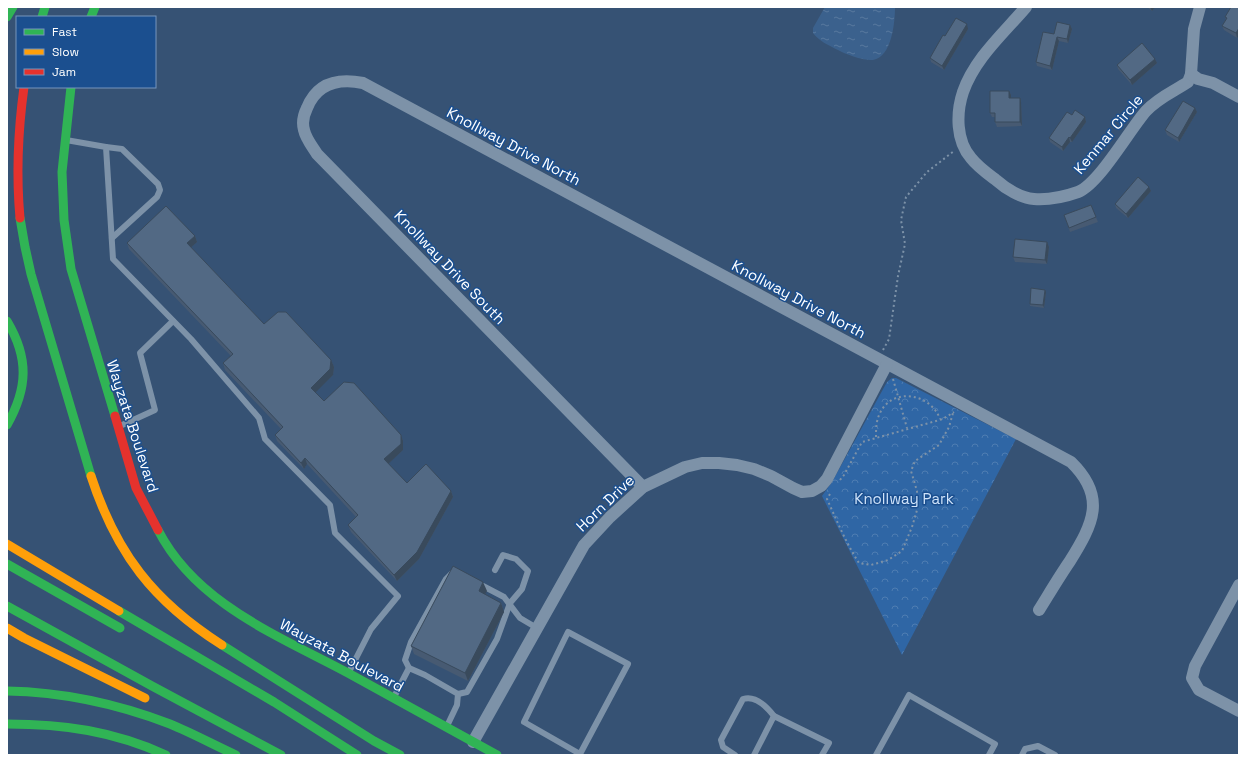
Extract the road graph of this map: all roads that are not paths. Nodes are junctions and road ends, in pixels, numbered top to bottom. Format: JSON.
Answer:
{"nodes":[{"id":1,"x":13,"y":7,"type":"edge"},
{"id":2,"x":1026,"y":7,"type":"edge"},
{"id":3,"x":1200,"y":7,"type":"edge"},
{"id":4,"x":7,"y":17,"type":"edge"},
{"id":5,"x":1191,"y":74,"type":"junction"},
{"id":6,"x":363,"y":83,"type":"joint"},
{"id":7,"x":24,"y":88,"type":"edge"},
{"id":8,"x":71,"y":88,"type":"edge"},
{"id":9,"x":1239,"y":97,"type":"edge"},
{"id":10,"x":64,"y":139,"type":"junction"},
{"id":11,"x":106,"y":147,"type":"junction"},
{"id":12,"x":112,"y":238,"type":"junction"},
{"id":13,"x":7,"y":321,"type":"edge"},
{"id":14,"x":174,"y":321,"type":"junction"},
{"id":15,"x":883,"y":362,"type":"junction"},
{"id":16,"x":7,"y":424,"type":"edge"},
{"id":17,"x":118,"y":428,"type":"junction"},
{"id":18,"x":643,"y":487,"type":"junction"},
{"id":19,"x":7,"y":544,"type":"edge"},
{"id":20,"x":7,"y":564,"type":"edge"},
{"id":21,"x":495,"y":570,"type":"dead end"},
{"id":22,"x":460,"y":575,"type":"edge"},
{"id":23,"x":1239,"y":585,"type":"edge"},
{"id":24,"x":483,"y":586,"type":"edge"},
{"id":25,"x":510,"y":603,"type":"junction"},
{"id":26,"x":7,"y":606,"type":"edge"},
{"id":27,"x":1039,"y":610,"type":"dead end"},
{"id":28,"x":7,"y":628,"type":"edge"},
{"id":29,"x":537,"y":628,"type":"junction"},
{"id":30,"x":126,"y":632,"type":"dead end"},
{"id":31,"x":409,"y":668,"type":"junction"},
{"id":32,"x":348,"y":673,"type":"junction"},
{"id":33,"x":232,"y":688,"type":"dead end"},
{"id":34,"x":7,"y":691,"type":"edge"},
{"id":35,"x":458,"y":694,"type":"junction"},
{"id":36,"x":394,"y":698,"type":"junction"},
{"id":37,"x":156,"y":703,"type":"dead end"},
{"id":38,"x":1239,"y":711,"type":"edge"},
{"id":39,"x":774,"y":716,"type":"junction"},
{"id":40,"x":7,"y":724,"type":"edge"},
{"id":41,"x":446,"y":727,"type":"junction"},
{"id":42,"x":225,"y":736,"type":"dead end"},
{"id":43,"x":473,"y":742,"type":"junction"},
{"id":44,"x":164,"y":754,"type":"edge"},
{"id":45,"x":236,"y":755,"type":"edge"},
{"id":46,"x":266,"y":755,"type":"edge"},
{"id":47,"x":281,"y":755,"type":"edge"},
{"id":48,"x":356,"y":755,"type":"edge"},
{"id":49,"x":400,"y":755,"type":"edge"},
{"id":50,"x":497,"y":755,"type":"edge"},
{"id":51,"x":580,"y":755,"type":"edge"},
{"id":52,"x":734,"y":755,"type":"edge"},
{"id":53,"x":754,"y":755,"type":"edge"},
{"id":54,"x":822,"y":755,"type":"edge"},
{"id":55,"x":876,"y":755,"type":"edge"},
{"id":56,"x":989,"y":755,"type":"edge"},
{"id":57,"x":1022,"y":755,"type":"edge"},
{"id":58,"x":1055,"y":755,"type":"edge"}],
"edges":[{"from":1,"to":4,"type":"main road"},
{"from":2,"to":5,"type":"street","name":"Kenmar Circle"},
{"from":3,"to":5,"type":"street"},
{"from":5,"to":9,"type":"street"},
{"from":6,"to":15,"type":"street","name":"Knollway Drive North"},
{"from":6,"to":18,"type":"street","name":"Knollway Drive South"},
{"from":7,"to":49,"type":"main road"},
{"from":8,"to":10,"type":"main road","name":"Wayzata Boulevard"},
{"from":10,"to":11,"type":"lane"},
{"from":10,"to":17,"type":"main road","name":"Wayzata Boulevard"},
{"from":11,"to":12,"type":"lane"},
{"from":11,"to":12,"type":"lane"},
{"from":12,"to":14,"type":"lane"},
{"from":13,"to":16,"type":"main road"},
{"from":14,"to":17,"type":"lane"},
{"from":14,"to":32,"type":"lane"},
{"from":15,"to":18,"type":"street","name":"Horn Drive"},
{"from":15,"to":27,"type":"street","name":"Knollway Drive North"},
{"from":17,"to":32,"type":"main road","name":"Wayzata Boulevard"},
{"from":18,"to":29,"type":"street","name":"Horn Drive"},
{"from":19,"to":48,"type":"main road"},
{"from":20,"to":30,"type":"main road"},
{"from":21,"to":25,"type":"lane"},
{"from":22,"to":31,"type":"lane"},
{"from":23,"to":38,"type":"street"},
{"from":24,"to":25,"type":"lane"},
{"from":25,"to":29,"type":"lane"},
{"from":25,"to":35,"type":"lane"},
{"from":26,"to":47,"type":"main road"},
{"from":28,"to":37,"type":"main road"},
{"from":29,"to":43,"type":"street","name":"Horn Drive"},
{"from":31,"to":35,"type":"lane"},
{"from":31,"to":36,"type":"lane"},
{"from":32,"to":36,"type":"main road","name":"Wayzata Boulevard"},
{"from":33,"to":48,"type":"main road"},
{"from":34,"to":45,"type":"main road"},
{"from":35,"to":41,"type":"lane"},
{"from":36,"to":41,"type":"main road","name":"Wayzata Boulevard"},
{"from":39,"to":52,"type":"lane"},
{"from":39,"to":53,"type":"lane"},
{"from":39,"to":54,"type":"lane"},
{"from":40,"to":44,"type":"main road"},
{"from":41,"to":43,"type":"main road","name":"Wayzata Boulevard"},
{"from":42,"to":46,"type":"main road"},
{"from":43,"to":50,"type":"main road","name":"Wayzata Boulevard"},
{"from":51,"to":51,"type":"lane"},
{"from":55,"to":56,"type":"lane"},
{"from":57,"to":58,"type":"lane"}]}
